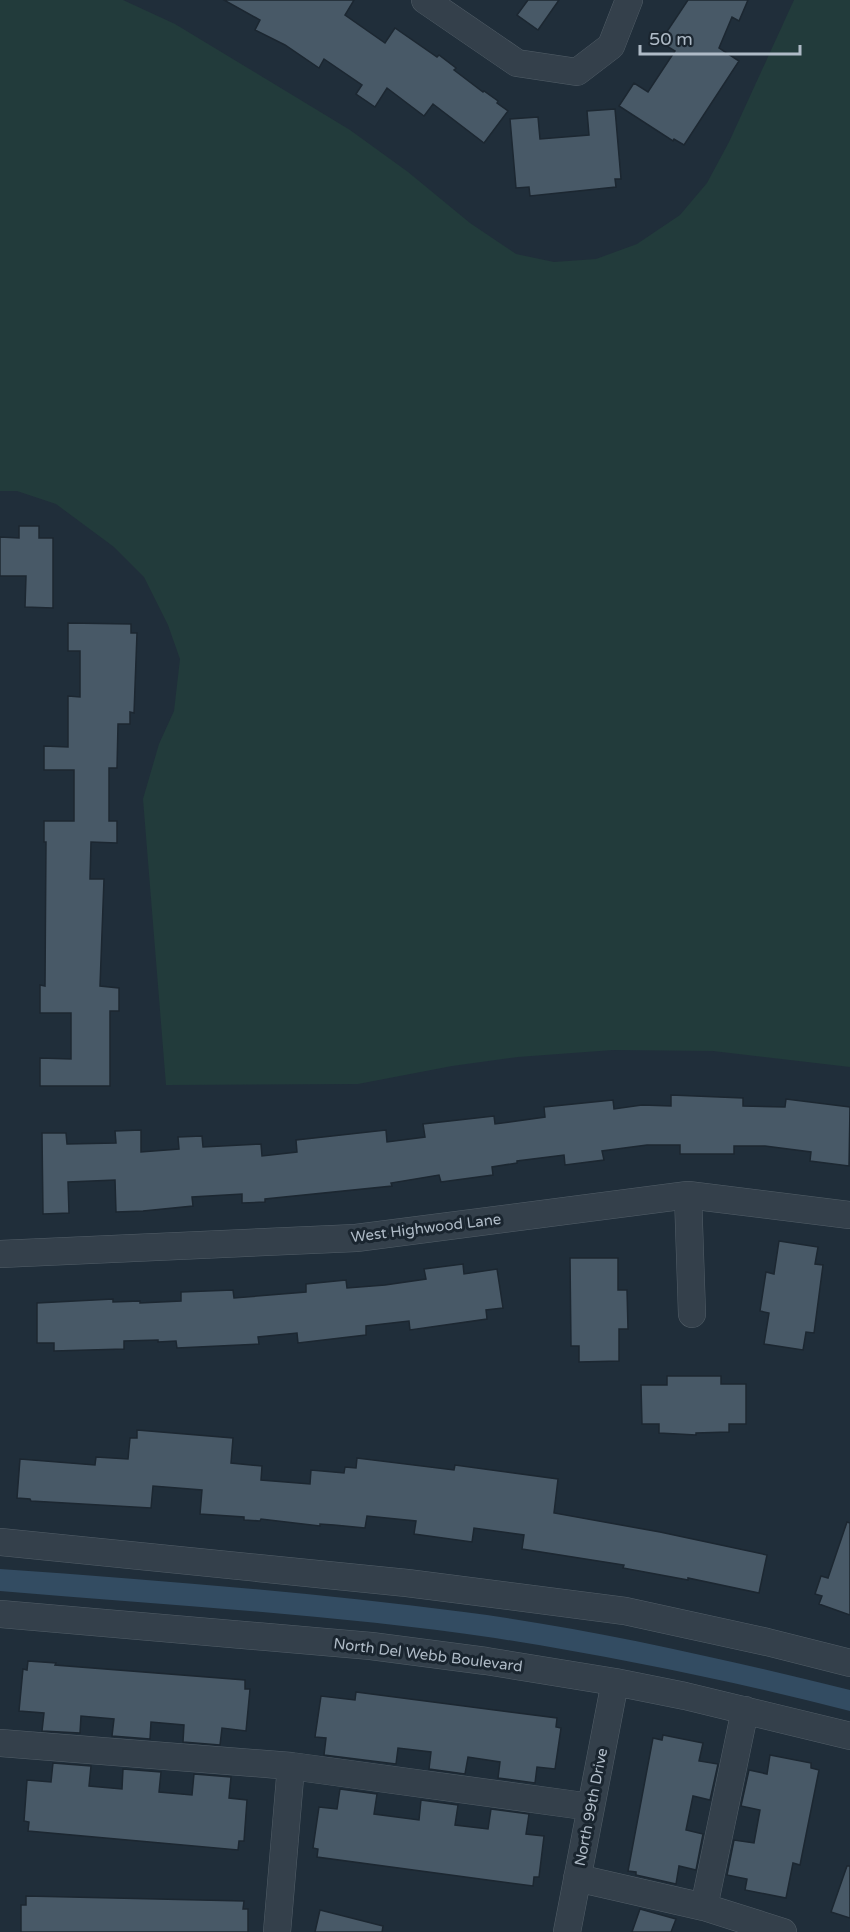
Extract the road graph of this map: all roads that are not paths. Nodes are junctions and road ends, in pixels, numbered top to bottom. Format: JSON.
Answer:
{"nodes":[{"id":1,"x":425,"y":0,"type":"edge"},
{"id":2,"x":629,"y":0,"type":"edge"},
{"id":3,"x":688,"y":1195,"type":"junction"},
{"id":4,"x":850,"y":1215,"type":"edge"},
{"id":5,"x":0,"y":1254,"type":"edge"},
{"id":6,"x":692,"y":1314,"type":"dead end"},
{"id":7,"x":0,"y":1542,"type":"edge"},
{"id":8,"x":0,"y":1614,"type":"edge"},
{"id":9,"x":850,"y":1664,"type":"edge"},
{"id":10,"x":615,"y":1682,"type":"junction"},
{"id":11,"x":745,"y":1710,"type":"junction"},
{"id":12,"x":850,"y":1736,"type":"edge"},
{"id":13,"x":0,"y":1743,"type":"edge"},
{"id":14,"x":291,"y":1766,"type":"junction"},
{"id":15,"x":591,"y":1808,"type":"junction"},
{"id":16,"x":577,"y":1878,"type":"junction"},
{"id":17,"x":704,"y":1907,"type":"junction"},
{"id":18,"x":277,"y":1932,"type":"edge"},
{"id":19,"x":567,"y":1932,"type":"edge"},
{"id":20,"x":783,"y":1932,"type":"edge"}],
"edges":[{"from":1,"to":2,"type":"street"},
{"from":3,"to":4,"type":"street","name":"West Highwood Lane"},
{"from":3,"to":5,"type":"street","name":"West Highwood Lane"},
{"from":3,"to":6,"type":"street"},
{"from":7,"to":9,"type":"street"},
{"from":8,"to":10,"type":"street","name":"North Del Webb Boulevard"},
{"from":10,"to":11,"type":"street","name":"North Del Webb Boulevard"},
{"from":10,"to":15,"type":"street","name":"North 99th Drive"},
{"from":11,"to":12,"type":"street","name":"North Del Webb Boulevard"},
{"from":11,"to":17,"type":"street"},
{"from":13,"to":14,"type":"street"},
{"from":14,"to":15,"type":"street"},
{"from":14,"to":18,"type":"street"},
{"from":15,"to":16,"type":"street","name":"North 99th Drive"},
{"from":16,"to":17,"type":"street"},
{"from":16,"to":19,"type":"street","name":"North 99th Drive"},
{"from":17,"to":20,"type":"street"}]}
